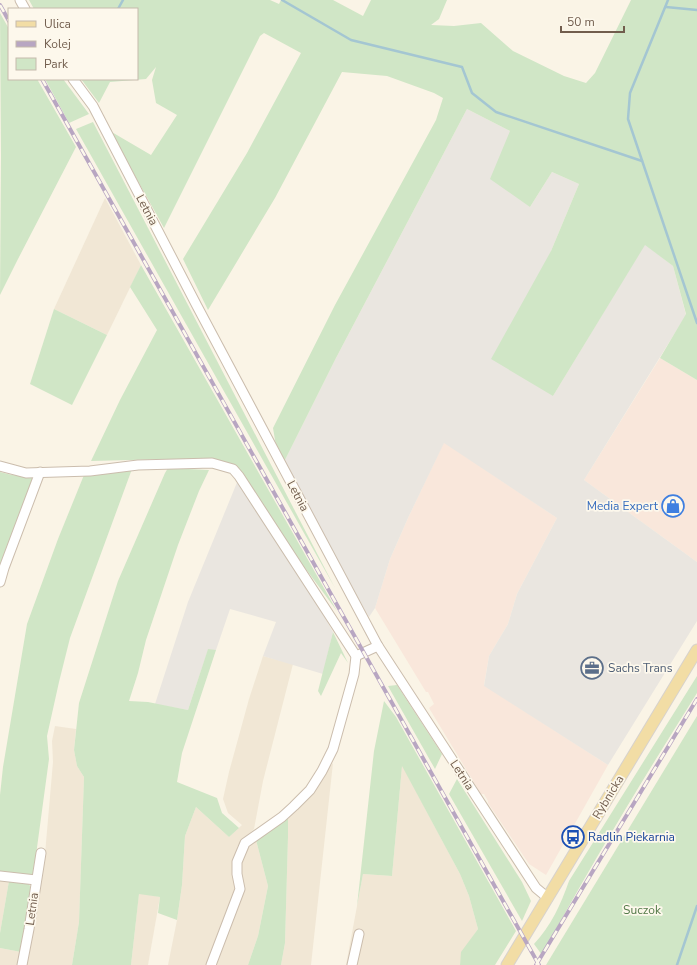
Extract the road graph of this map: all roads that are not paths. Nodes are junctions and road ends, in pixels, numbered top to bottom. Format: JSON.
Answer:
{"nodes":[{"id":1,"x":74,"y":80,"type":"edge"},
{"id":2,"x":0,"y":466,"type":"edge"},
{"id":3,"x":40,"y":472,"type":"junction"},
{"id":4,"x":0,"y":582,"type":"edge"},
{"id":5,"x":378,"y":646,"type":"junction"},
{"id":6,"x":697,"y":650,"type":"edge"},
{"id":7,"x":356,"y":656,"type":"junction"},
{"id":8,"x":41,"y":853,"type":"dead end"},
{"id":9,"x":0,"y":876,"type":"edge"},
{"id":10,"x":36,"y":880,"type":"junction"},
{"id":11,"x":548,"y":898,"type":"junction"},
{"id":12,"x":359,"y":934,"type":"dead end"},
{"id":13,"x":22,"y":965,"type":"edge"},
{"id":14,"x":211,"y":965,"type":"edge"},
{"id":15,"x":352,"y":965,"type":"edge"},
{"id":16,"x":507,"y":965,"type":"edge"}],
"edges":[{"from":1,"to":5,"type":"street","name":"Letnia"},
{"from":2,"to":3,"type":"street"},
{"from":3,"to":4,"type":"street"},
{"from":3,"to":7,"type":"street"},
{"from":5,"to":7,"type":"street"},
{"from":5,"to":11,"type":"street","name":"Letnia"},
{"from":6,"to":11,"type":"main road","name":"Rybnicka"},
{"from":7,"to":14,"type":"street"},
{"from":8,"to":10,"type":"street","name":"Letnia"},
{"from":9,"to":10,"type":"street"},
{"from":10,"to":13,"type":"street","name":"Letnia"},
{"from":11,"to":16,"type":"main road","name":"Rybnicka"},
{"from":12,"to":15,"type":"street"}]}
